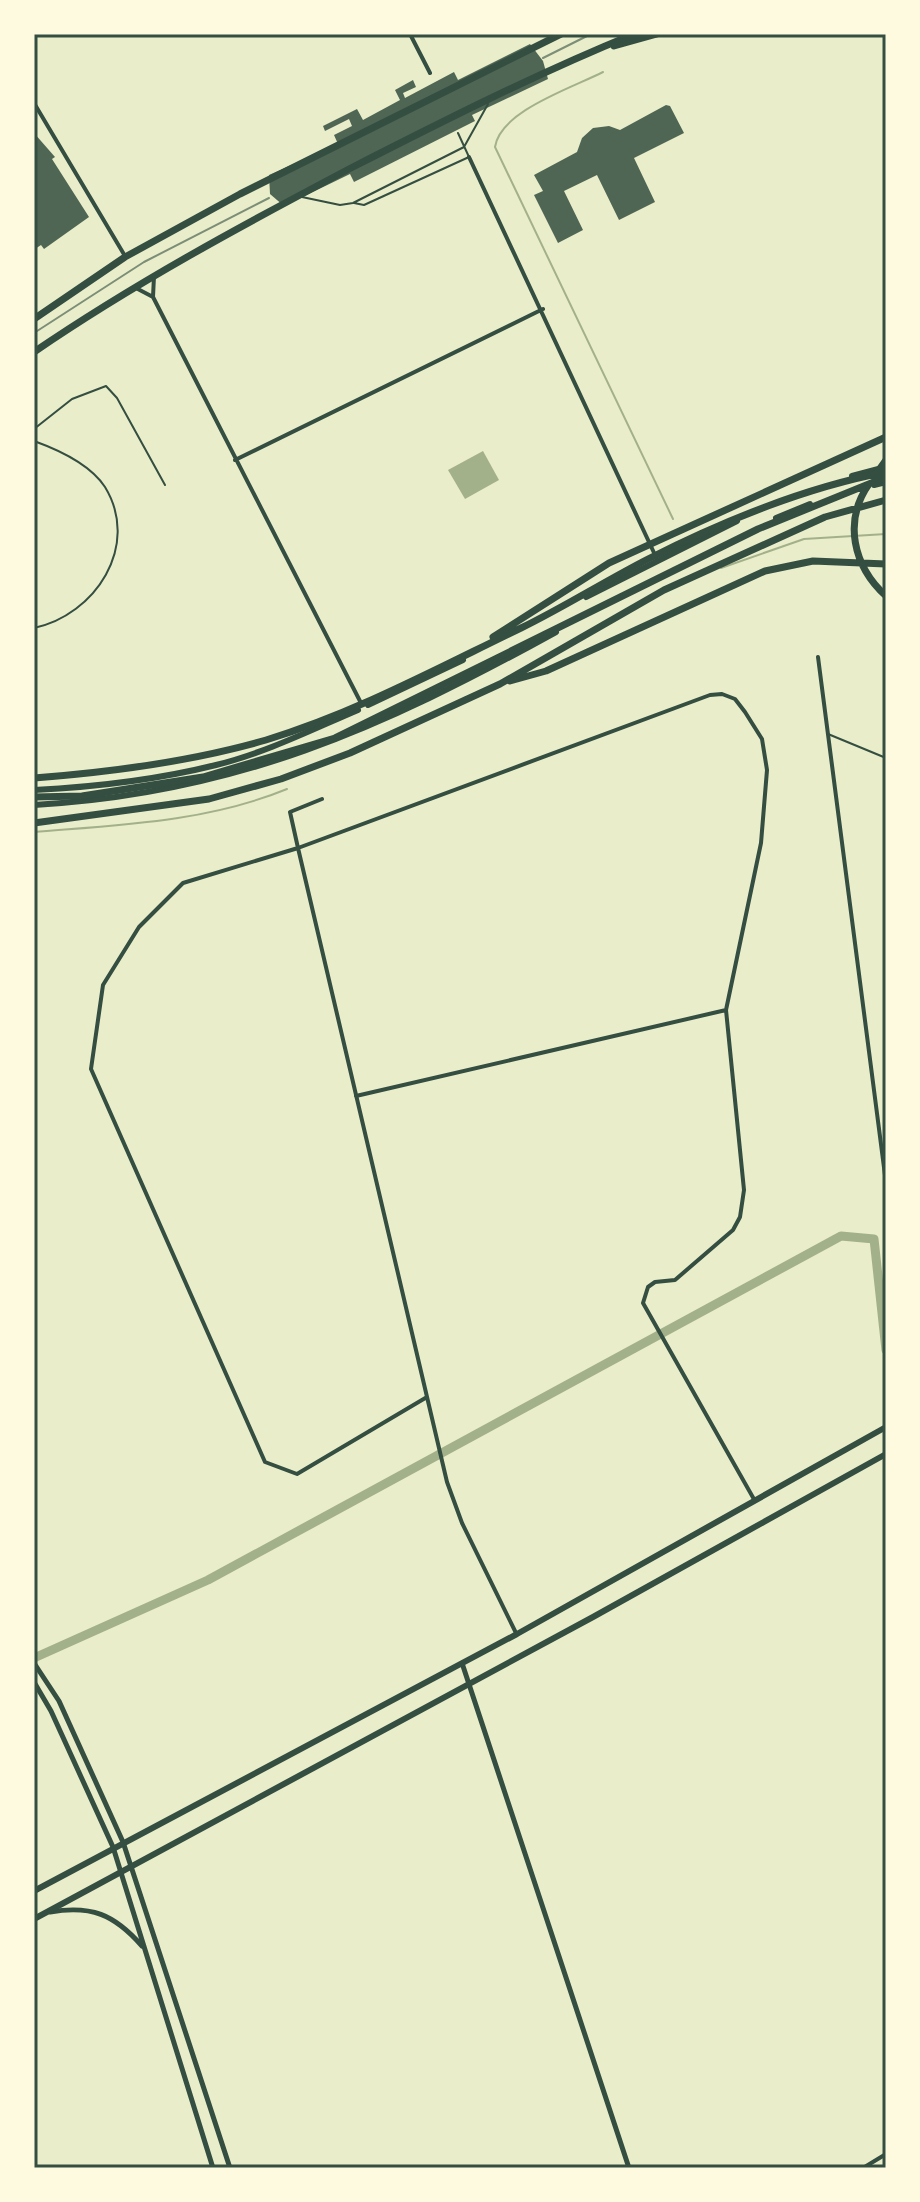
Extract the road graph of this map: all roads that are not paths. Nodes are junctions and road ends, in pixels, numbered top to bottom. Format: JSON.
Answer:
{"nodes":[{"id":1,"x":410,"y":34,"type":"edge"},
{"id":2,"x":620,"y":34,"type":"edge"},
{"id":3,"x":634,"y":34,"type":"edge"},
{"id":4,"x":657,"y":34,"type":"edge"},
{"id":5,"x":560,"y":35,"type":"edge"},
{"id":6,"x":600,"y":48,"type":"junction"},
{"id":7,"x":430,"y":73,"type":"dead end"},
{"id":8,"x":492,"y":96,"type":"junction"},
{"id":9,"x":34,"y":103,"type":"edge"},
{"id":10,"x":458,"y":133,"type":"dead end"},
{"id":11,"x":464,"y":147,"type":"junction"},
{"id":12,"x":469,"y":157,"type":"junction"},
{"id":13,"x":297,"y":196,"type":"junction"},
{"id":14,"x":353,"y":203,"type":"junction"},
{"id":15,"x":125,"y":257,"type":"junction"},
{"id":16,"x":154,"y":273,"type":"junction"},
{"id":17,"x":132,"y":286,"type":"junction"},
{"id":18,"x":153,"y":297,"type":"junction"},
{"id":19,"x":543,"y":309,"type":"junction"},
{"id":20,"x":34,"y":319,"type":"edge"},
{"id":21,"x":34,"y":352,"type":"edge"},
{"id":22,"x":34,"y":429,"type":"edge"},
{"id":23,"x":886,"y":437,"type":"edge"},
{"id":24,"x":34,"y":441,"type":"edge"},
{"id":25,"x":235,"y":460,"type":"junction"},
{"id":26,"x":886,"y":460,"type":"edge"},
{"id":27,"x":886,"y":475,"type":"edge"},
{"id":28,"x":165,"y":485,"type":"dead end"},
{"id":29,"x":886,"y":500,"type":"edge"},
{"id":30,"x":657,"y":559,"type":"junction"},
{"id":31,"x":886,"y":564,"type":"edge"},
{"id":32,"x":886,"y":596,"type":"edge"},
{"id":33,"x":34,"y":628,"type":"edge"},
{"id":34,"x":474,"y":649,"type":"junction"},
{"id":35,"x":818,"y":657,"type":"dead end"},
{"id":36,"x":500,"y":684,"type":"junction"},
{"id":37,"x":363,"y":707,"type":"junction"},
{"id":38,"x":827,"y":734,"type":"junction"},
{"id":39,"x":886,"y":758,"type":"edge"},
{"id":40,"x":34,"y":778,"type":"edge"},
{"id":41,"x":34,"y":790,"type":"edge"},
{"id":42,"x":34,"y":797,"type":"edge"},
{"id":43,"x":322,"y":799,"type":"dead end"},
{"id":44,"x":34,"y":805,"type":"edge"},
{"id":45,"x":34,"y":823,"type":"edge"},
{"id":46,"x":298,"y":848,"type":"junction"},
{"id":47,"x":726,"y":1010,"type":"junction"},
{"id":48,"x":356,"y":1096,"type":"junction"},
{"id":49,"x":886,"y":1183,"type":"edge"},
{"id":50,"x":427,"y":1397,"type":"junction"},
{"id":51,"x":886,"y":1427,"type":"edge"},
{"id":52,"x":886,"y":1454,"type":"edge"},
{"id":53,"x":755,"y":1501,"type":"junction"},
{"id":54,"x":517,"y":1634,"type":"junction"},
{"id":55,"x":34,"y":1663,"type":"edge"},
{"id":56,"x":462,"y":1663,"type":"junction"},
{"id":57,"x":34,"y":1682,"type":"edge"},
{"id":58,"x":470,"y":1682,"type":"junction"},
{"id":59,"x":123,"y":1842,"type":"junction"},
{"id":60,"x":113,"y":1847,"type":"junction"},
{"id":61,"x":131,"y":1866,"type":"junction"},
{"id":62,"x":120,"y":1872,"type":"junction"},
{"id":63,"x":34,"y":1891,"type":"edge"},
{"id":64,"x":46,"y":1912,"type":"junction"},
{"id":65,"x":34,"y":1919,"type":"edge"},
{"id":66,"x":145,"y":1950,"type":"junction"},
{"id":67,"x":886,"y":2154,"type":"edge"},
{"id":68,"x":213,"y":2168,"type":"edge"},
{"id":69,"x":230,"y":2168,"type":"edge"},
{"id":70,"x":629,"y":2168,"type":"edge"},
{"id":71,"x":863,"y":2168,"type":"edge"}],
"edges":[{"from":1,"to":7,"type":"street"},
{"from":2,"to":6,"type":"highway"},
{"from":3,"to":6,"type":"highway"},
{"from":4,"to":6,"type":"highway"},
{"from":5,"to":15,"type":"highway"},
{"from":6,"to":8,"type":"highway"},
{"from":8,"to":11,"type":"lane"},
{"from":8,"to":13,"type":"highway"},
{"from":9,"to":15,"type":"street"},
{"from":10,"to":11,"type":"lane"},
{"from":11,"to":12,"type":"lane"},
{"from":11,"to":14,"type":"lane"},
{"from":12,"to":14,"type":"lane"},
{"from":12,"to":19,"type":"street"},
{"from":13,"to":14,"type":"lane"},
{"from":13,"to":16,"type":"highway"},
{"from":15,"to":20,"type":"highway"},
{"from":16,"to":17,"type":"highway"},
{"from":16,"to":18,"type":"street"},
{"from":17,"to":18,"type":"street"},
{"from":17,"to":21,"type":"highway"},
{"from":18,"to":25,"type":"street"},
{"from":19,"to":25,"type":"street"},
{"from":19,"to":30,"type":"street"},
{"from":22,"to":28,"type":"lane"},
{"from":23,"to":34,"type":"highway"},
{"from":24,"to":33,"type":"lane"},
{"from":25,"to":37,"type":"street"},
{"from":26,"to":32,"type":"highway"},
{"from":27,"to":30,"type":"main road"},
{"from":27,"to":34,"type":"highway"},
{"from":27,"to":42,"type":"highway"},
{"from":27,"to":44,"type":"main road"},
{"from":29,"to":36,"type":"highway"},
{"from":30,"to":37,"type":"main road"},
{"from":31,"to":36,"type":"highway"},
{"from":34,"to":40,"type":"highway"},
{"from":35,"to":38,"type":"street"},
{"from":36,"to":45,"type":"highway"},
{"from":37,"to":41,"type":"main road"},
{"from":38,"to":39,"type":"lane"},
{"from":38,"to":49,"type":"street"},
{"from":43,"to":46,"type":"street"},
{"from":46,"to":47,"type":"street"},
{"from":46,"to":48,"type":"street"},
{"from":46,"to":50,"type":"street"},
{"from":47,"to":48,"type":"street"},
{"from":47,"to":53,"type":"street"},
{"from":48,"to":50,"type":"street"},
{"from":50,"to":54,"type":"street"},
{"from":51,"to":53,"type":"main road"},
{"from":52,"to":58,"type":"main road"},
{"from":53,"to":54,"type":"main road"},
{"from":54,"to":56,"type":"main road"},
{"from":55,"to":59,"type":"street"},
{"from":56,"to":58,"type":"street"},
{"from":56,"to":59,"type":"main road"},
{"from":57,"to":60,"type":"street"},
{"from":58,"to":61,"type":"main road"},
{"from":58,"to":70,"type":"street"},
{"from":59,"to":60,"type":"main road"},
{"from":59,"to":61,"type":"street"},
{"from":60,"to":62,"type":"street"},
{"from":60,"to":63,"type":"main road"},
{"from":61,"to":62,"type":"main road"},
{"from":61,"to":69,"type":"street"},
{"from":62,"to":64,"type":"main road"},
{"from":62,"to":66,"type":"street"},
{"from":64,"to":65,"type":"main road"},
{"from":64,"to":66,"type":"street"},
{"from":66,"to":68,"type":"street"},
{"from":67,"to":71,"type":"street"}]}
